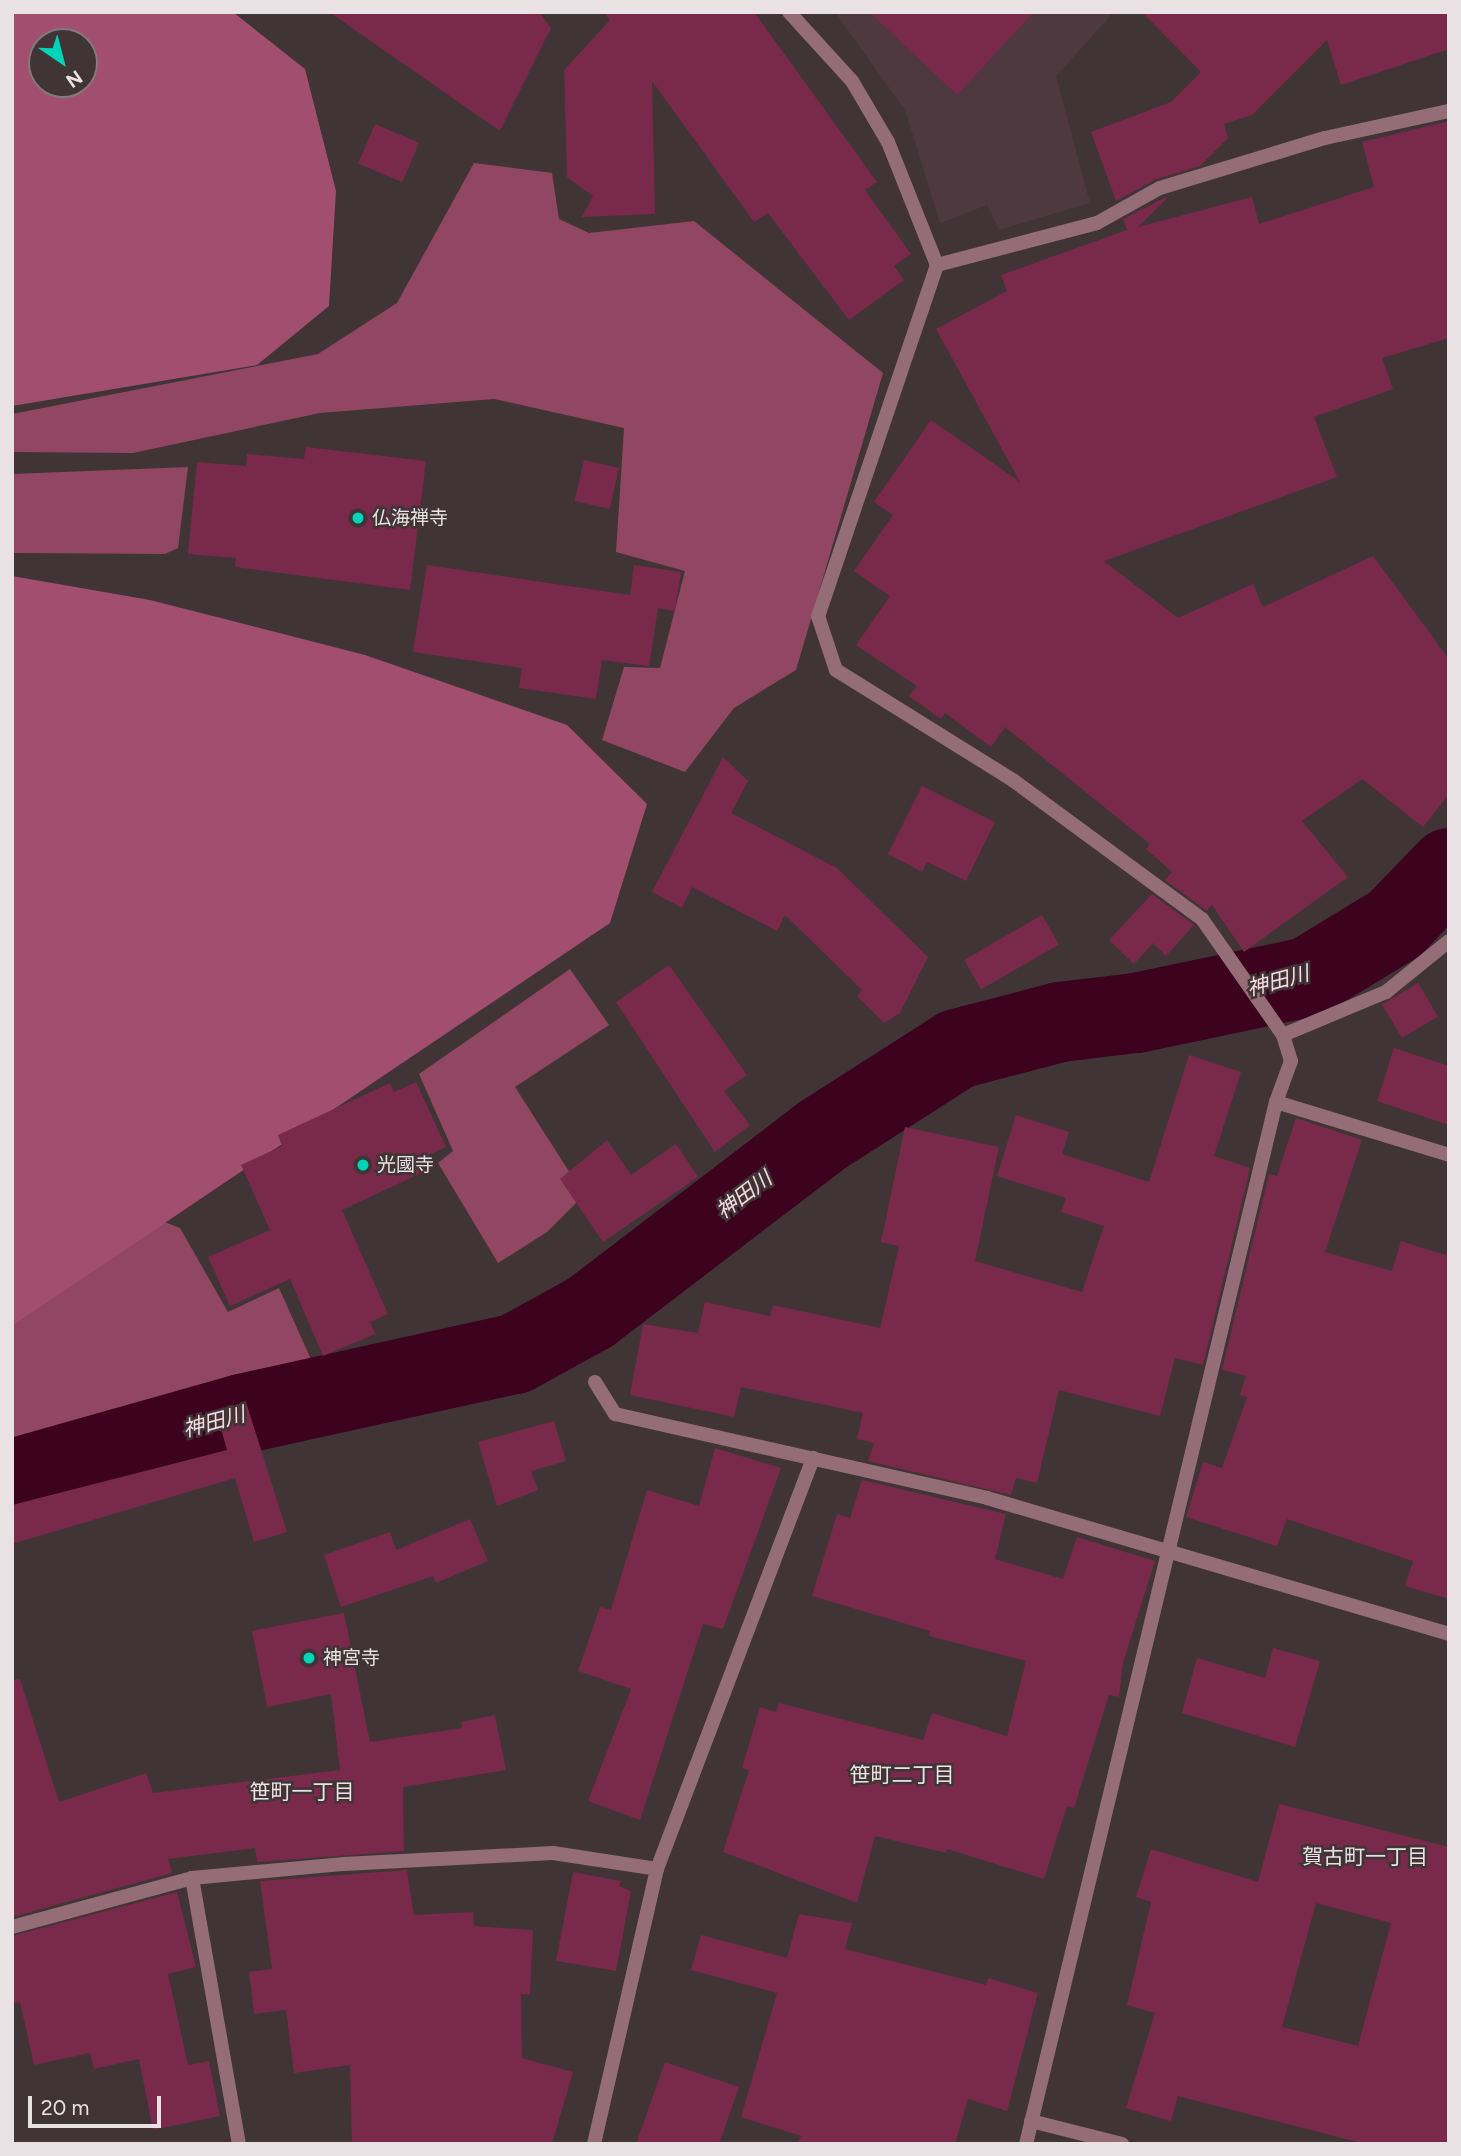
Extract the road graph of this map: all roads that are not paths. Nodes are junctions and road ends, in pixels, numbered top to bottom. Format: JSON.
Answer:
{"nodes":[{"id":1,"x":789,"y":12,"type":"edge"},
{"id":2,"x":1449,"y":111,"type":"edge"},
{"id":3,"x":937,"y":265,"type":"junction"},
{"id":4,"x":1449,"y":941,"type":"edge"},
{"id":5,"x":1283,"y":1035,"type":"junction"},
{"id":6,"x":1276,"y":1102,"type":"junction"},
{"id":7,"x":1449,"y":1155,"type":"edge"},
{"id":8,"x":595,"y":1382,"type":"dead end"},
{"id":9,"x":813,"y":1458,"type":"junction"},
{"id":10,"x":1168,"y":1549,"type":"junction"},
{"id":11,"x":1449,"y":1634,"type":"edge"},
{"id":12,"x":657,"y":1869,"type":"junction"},
{"id":13,"x":192,"y":1878,"type":"junction"},
{"id":14,"x":12,"y":1927,"type":"edge"},
{"id":15,"x":1031,"y":2121,"type":"junction"},
{"id":16,"x":240,"y":2144,"type":"edge"},
{"id":17,"x":594,"y":2144,"type":"edge"},
{"id":18,"x":1026,"y":2144,"type":"edge"},
{"id":19,"x":1122,"y":2144,"type":"edge"}],
"edges":[{"from":1,"to":3,"type":"street"},
{"from":2,"to":3,"type":"street"},
{"from":3,"to":5,"type":"street"},
{"from":4,"to":5,"type":"street"},
{"from":5,"to":6,"type":"street"},
{"from":6,"to":7,"type":"street"},
{"from":6,"to":10,"type":"street"},
{"from":8,"to":9,"type":"street"},
{"from":9,"to":10,"type":"street"},
{"from":9,"to":12,"type":"street"},
{"from":10,"to":11,"type":"street"},
{"from":10,"to":15,"type":"street"},
{"from":12,"to":13,"type":"street"},
{"from":12,"to":17,"type":"street"},
{"from":13,"to":14,"type":"street"},
{"from":13,"to":16,"type":"street"},
{"from":15,"to":18,"type":"street"},
{"from":15,"to":19,"type":"street"}]}
